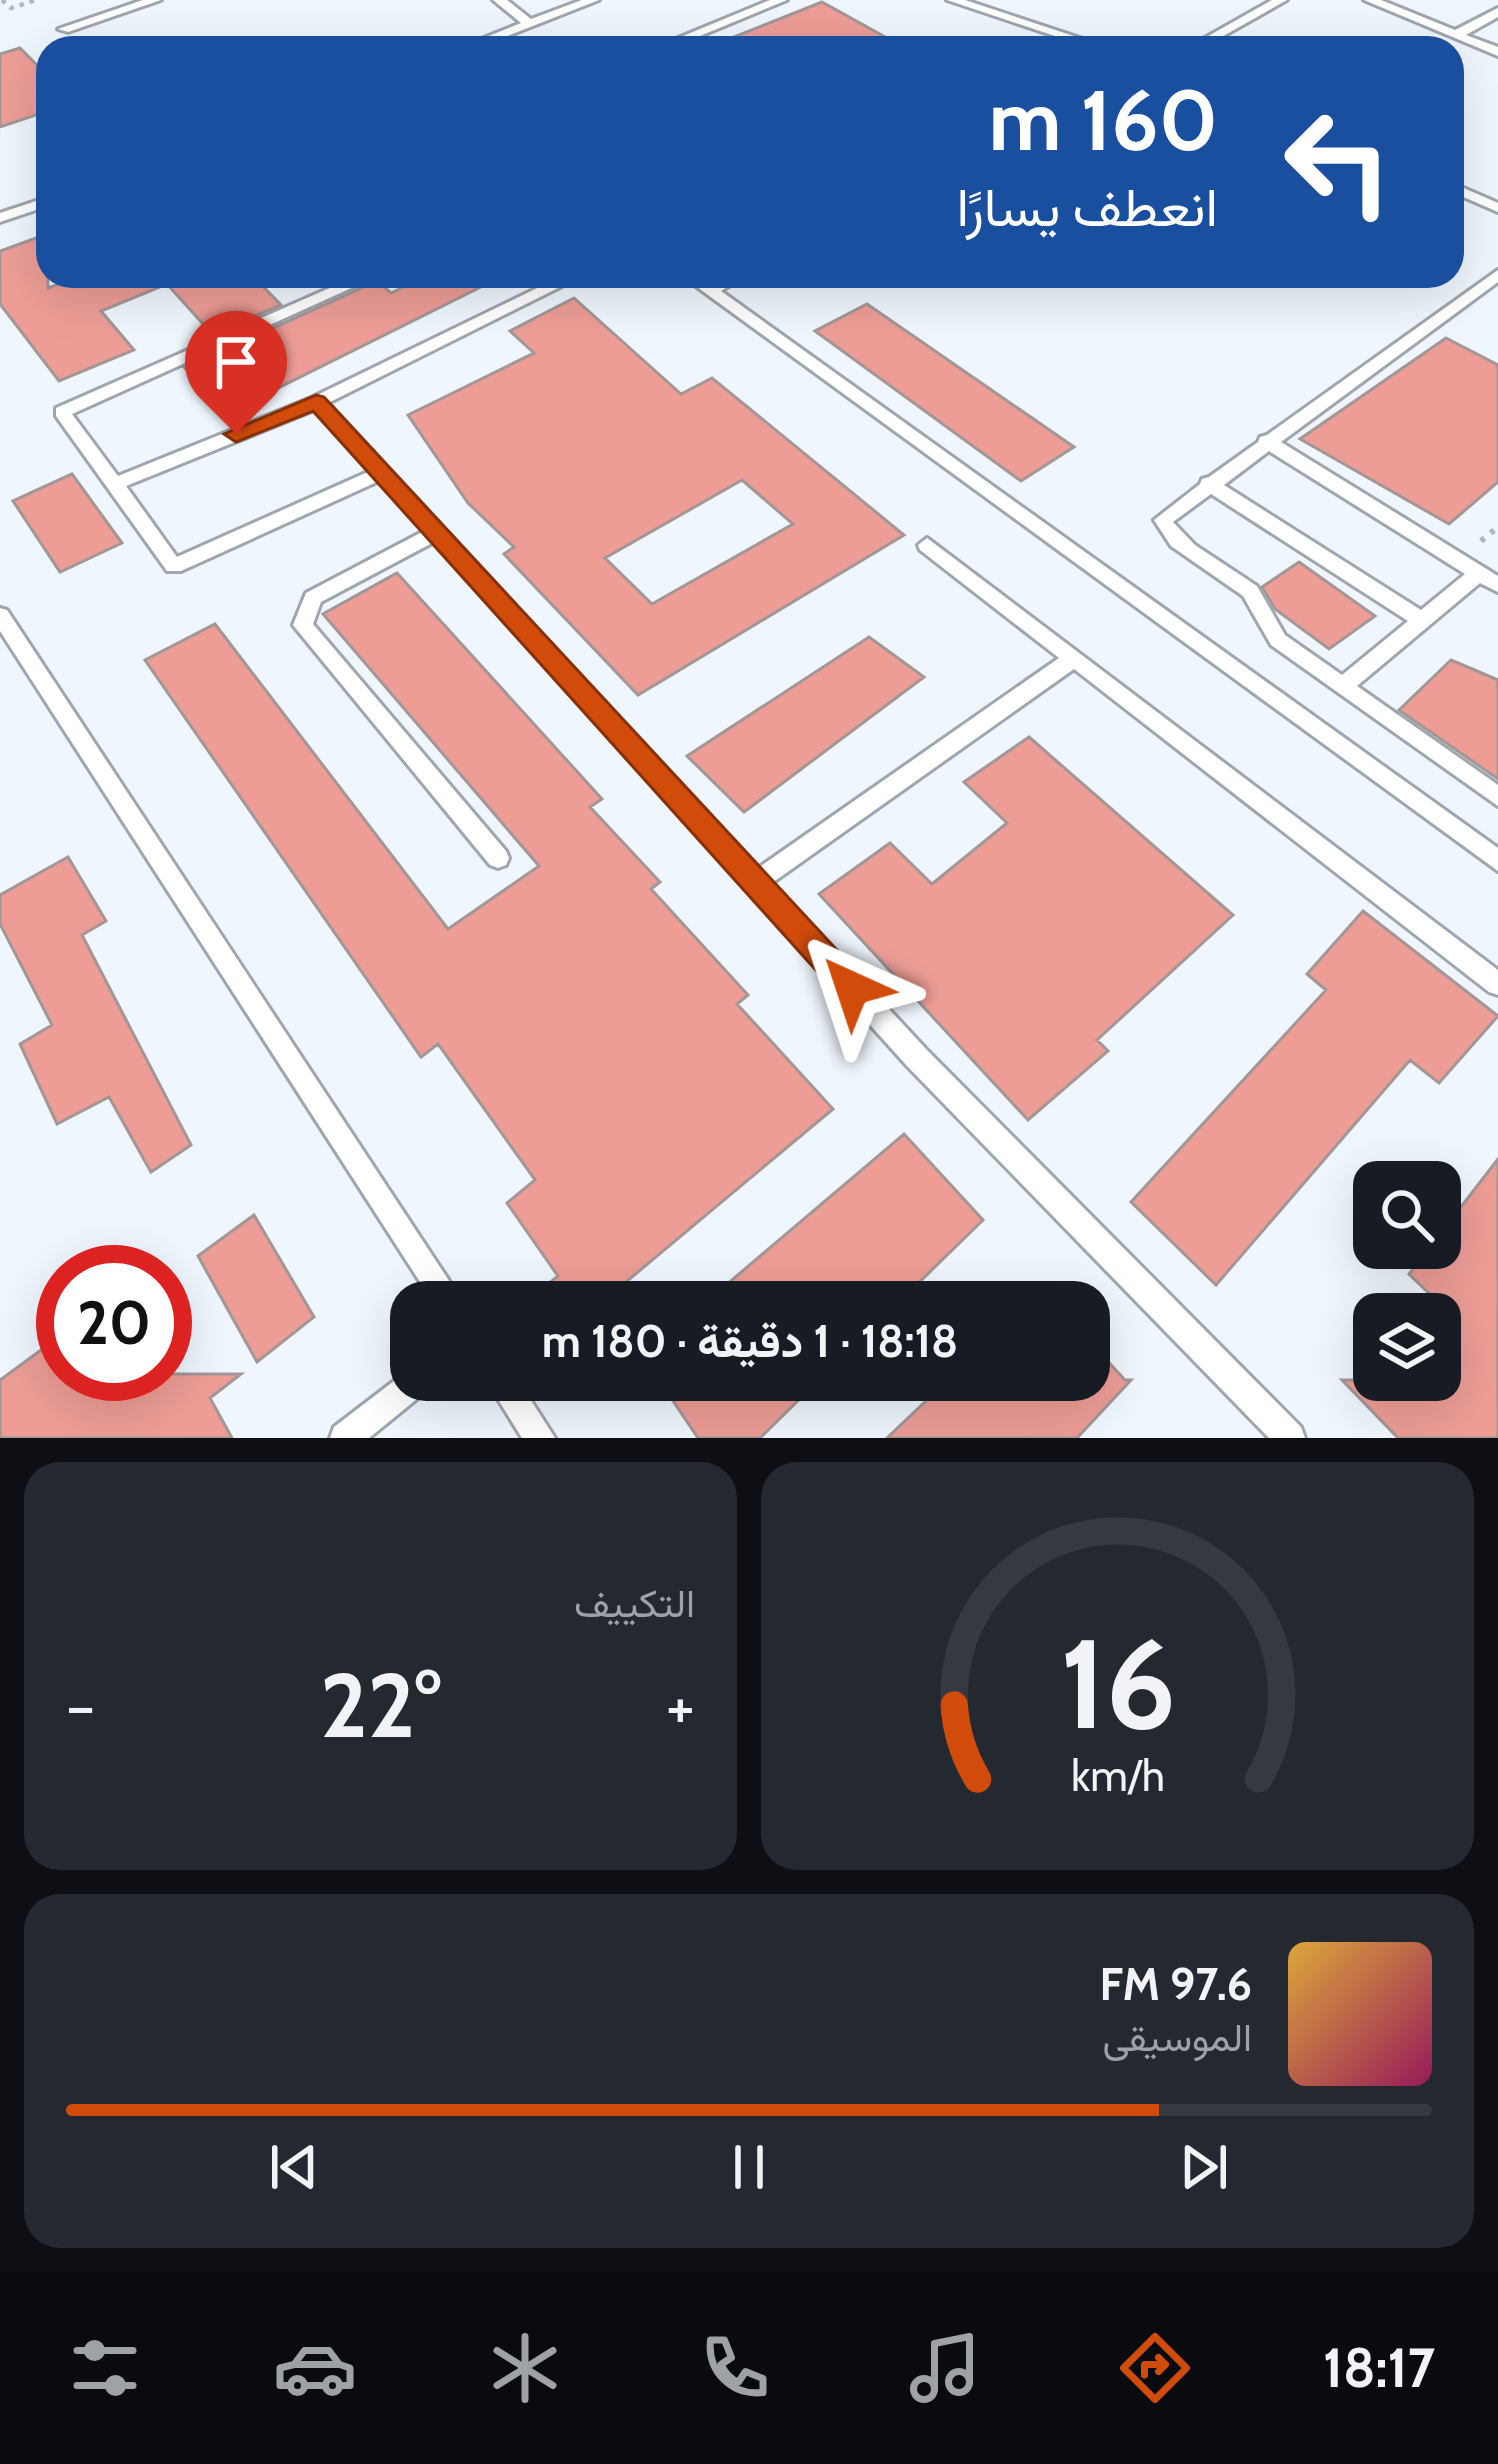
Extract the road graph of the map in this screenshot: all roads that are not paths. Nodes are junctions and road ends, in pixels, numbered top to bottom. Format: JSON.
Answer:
{"nodes":[{"id":1,"x":155,"y":0,"type":"edge"},
{"id":2,"x":499,"y":0,"type":"edge"},
{"id":3,"x":593,"y":0,"type":"edge"},
{"id":4,"x":781,"y":0,"type":"edge"},
{"id":5,"x":953,"y":0,"type":"edge"},
{"id":6,"x":1281,"y":0,"type":"edge"},
{"id":7,"x":1370,"y":0,"type":"edge"},
{"id":8,"x":1498,"y":12,"type":"edge"},
{"id":9,"x":530,"y":23,"type":"junction"},
{"id":10,"x":64,"y":29,"type":"dead end"},
{"id":11,"x":1456,"y":35,"type":"joint"},
{"id":12,"x":496,"y":36,"type":"edge"},
{"id":13,"x":690,"y":36,"type":"edge"},
{"id":14,"x":1066,"y":36,"type":"edge"},
{"id":15,"x":1215,"y":36,"type":"edge"},
{"id":16,"x":1464,"y":38,"type":"edge"},
{"id":17,"x":1498,"y":52,"type":"edge"},
{"id":18,"x":1464,"y":192,"type":"edge"},
{"id":19,"x":36,"y":205,"type":"edge"},
{"id":20,"x":1498,"y":208,"type":"edge"},
{"id":21,"x":0,"y":218,"type":"edge"},
{"id":22,"x":1498,"y":275,"type":"edge"},
{"id":23,"x":343,"y":288,"type":"edge"},
{"id":24,"x":549,"y":288,"type":"edge"},
{"id":25,"x":707,"y":288,"type":"edge"},
{"id":26,"x":714,"y":288,"type":"edge"},
{"id":27,"x":710,"y":290,"type":"junction"},
{"id":28,"x":316,"y":402,"type":"junction"},
{"id":29,"x":1266,"y":441,"type":"junction"},
{"id":30,"x":382,"y":473,"type":"junction"},
{"id":31,"x":1208,"y":483,"type":"junction"},
{"id":32,"x":114,"y":484,"type":"junction"},
{"id":33,"x":438,"y":532,"type":"junction"},
{"id":34,"x":927,"y":545,"type":"dead end"},
{"id":35,"x":1488,"y":579,"type":"edge"},
{"id":36,"x":0,"y":615,"type":"edge"},
{"id":37,"x":1422,"y":620,"type":"junction"},
{"id":38,"x":1074,"y":658,"type":"junction"},
{"id":39,"x":1343,"y":686,"type":"junction"},
{"id":40,"x":1498,"y":797,"type":"edge"},
{"id":41,"x":498,"y":858,"type":"dead end"},
{"id":42,"x":1498,"y":861,"type":"edge"},
{"id":43,"x":756,"y":882,"type":"junction"},
{"id":44,"x":1498,"y":984,"type":"edge"},
{"id":45,"x":435,"y":1281,"type":"edge"},
{"id":46,"x":392,"y":1401,"type":"edge"},
{"id":47,"x":515,"y":1401,"type":"edge"},
{"id":48,"x":345,"y":1438,"type":"edge"},
{"id":49,"x":541,"y":1438,"type":"edge"},
{"id":50,"x":1290,"y":1438,"type":"edge"}],
"edges":[{"from":1,"to":10,"type":"lane"},
{"from":2,"to":9,"type":"lane"},
{"from":3,"to":9,"type":"lane"},
{"from":4,"to":13,"type":"lane"},
{"from":5,"to":14,"type":"lane"},
{"from":6,"to":15,"type":"lane"},
{"from":7,"to":11,"type":"lane"},
{"from":8,"to":11,"type":"lane"},
{"from":9,"to":12,"type":"lane"},
{"from":16,"to":17,"type":"lane"},
{"from":18,"to":20,"type":"lane"},
{"from":19,"to":21,"type":"lane"},
{"from":22,"to":29,"type":"lane"},
{"from":23,"to":32,"type":"lane"},
{"from":24,"to":28,"type":"lane"},
{"from":25,"to":27,"type":"lane"},
{"from":26,"to":27,"type":"lane"},
{"from":27,"to":42,"type":"lane"},
{"from":28,"to":30,"type":"lane"},
{"from":28,"to":32,"type":"lane"},
{"from":29,"to":31,"type":"lane"},
{"from":29,"to":35,"type":"lane"},
{"from":30,"to":32,"type":"lane"},
{"from":30,"to":33,"type":"lane"},
{"from":31,"to":37,"type":"lane"},
{"from":31,"to":39,"type":"lane"},
{"from":33,"to":41,"type":"lane"},
{"from":33,"to":43,"type":"lane"},
{"from":34,"to":38,"type":"lane"},
{"from":35,"to":37,"type":"lane"},
{"from":36,"to":45,"type":"lane"},
{"from":37,"to":39,"type":"lane"},
{"from":38,"to":43,"type":"lane"},
{"from":38,"to":44,"type":"lane"},
{"from":39,"to":40,"type":"lane"},
{"from":43,"to":50,"type":"lane"},
{"from":46,"to":48,"type":"lane"},
{"from":47,"to":49,"type":"lane"}]}
